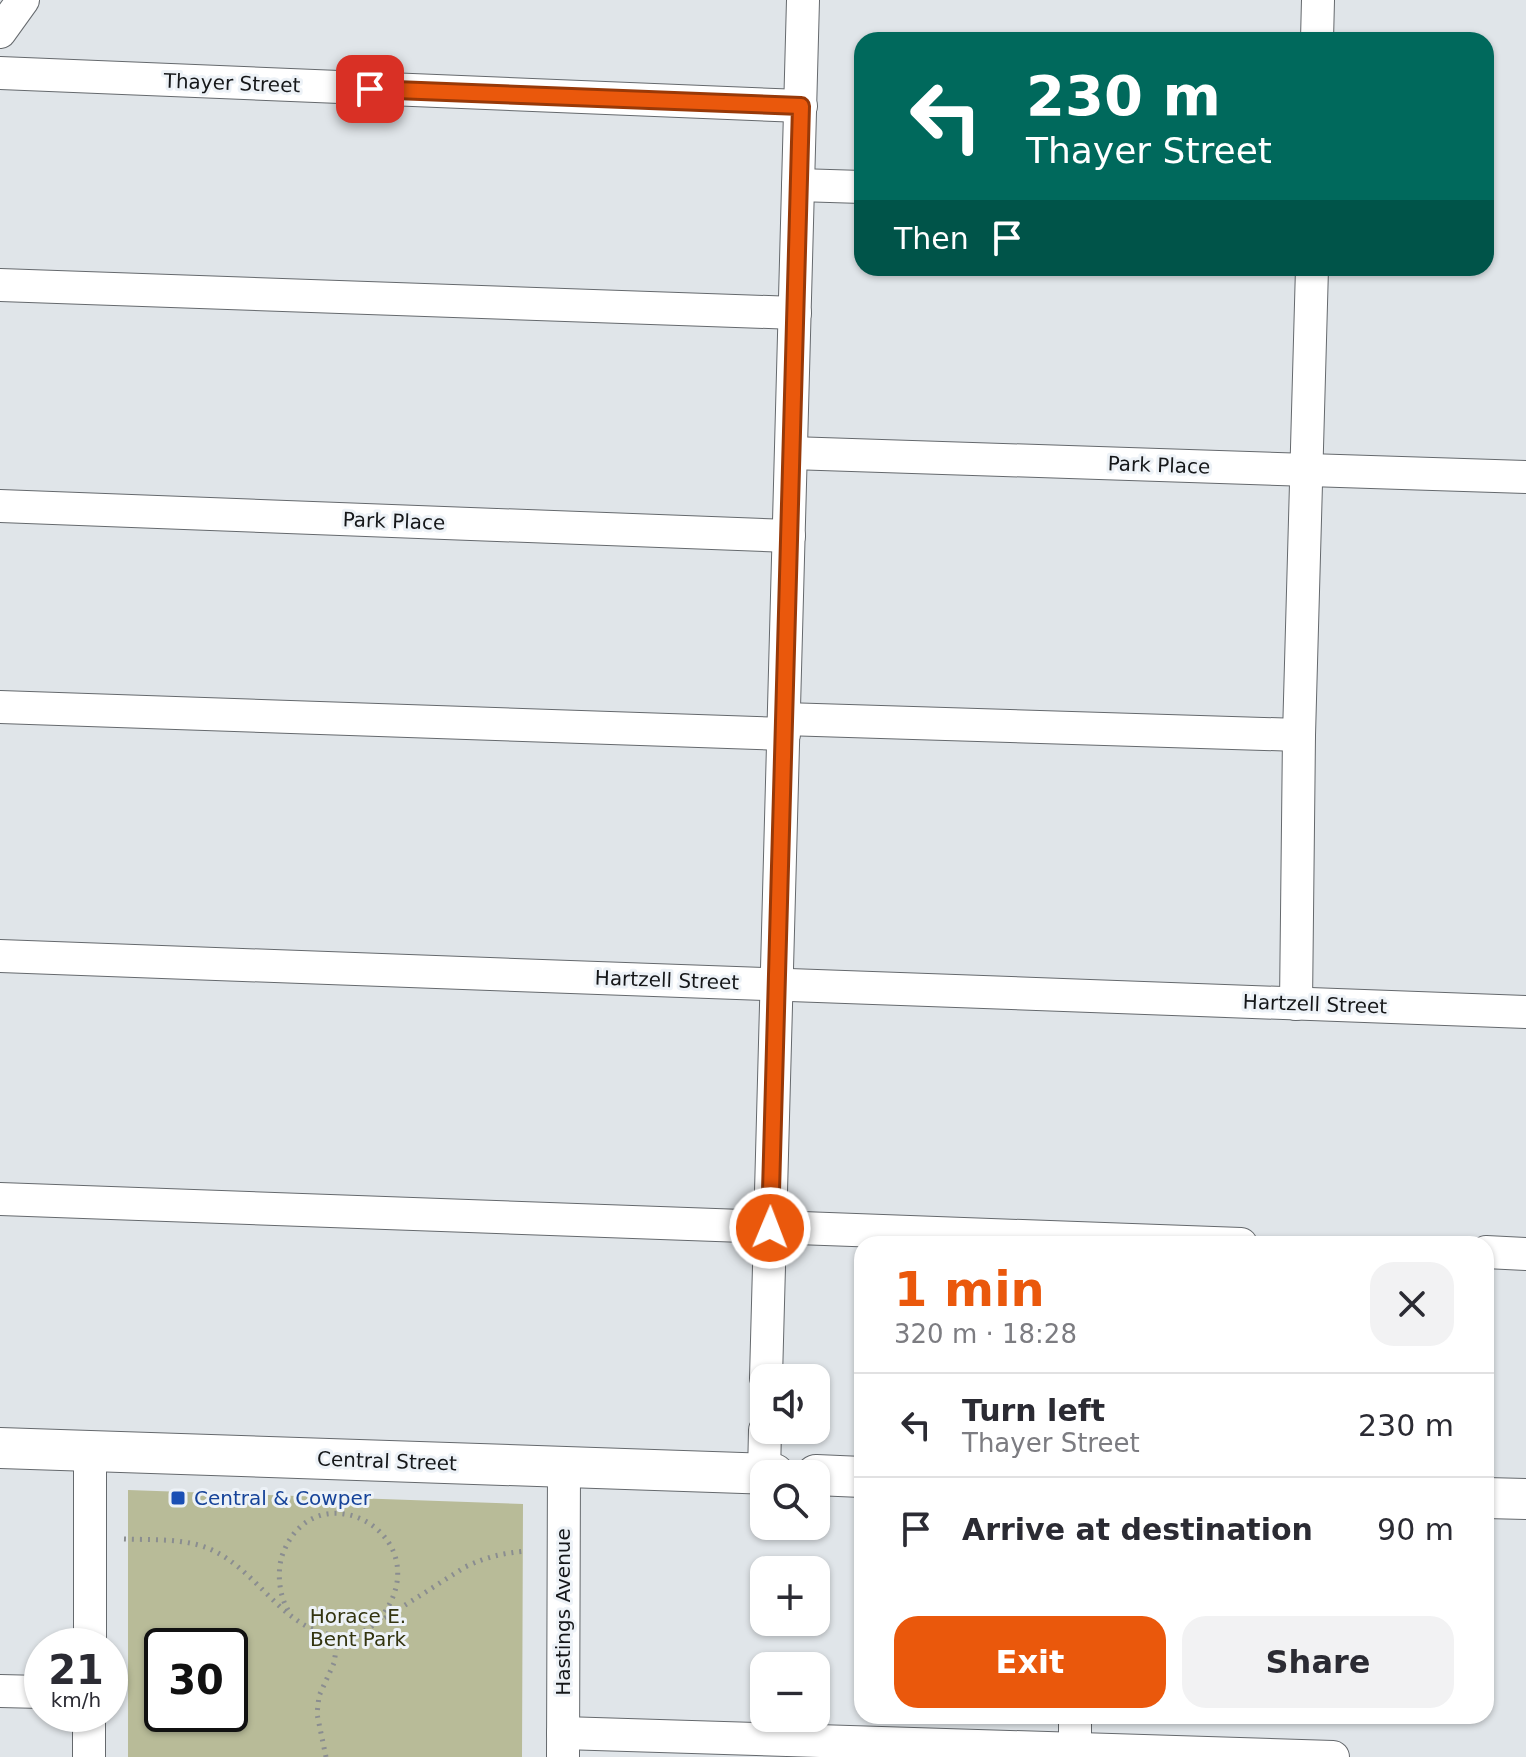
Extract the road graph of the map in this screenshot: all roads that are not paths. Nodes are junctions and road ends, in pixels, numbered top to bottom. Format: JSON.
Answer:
{"nodes":[{"id":1,"x":23,"y":0,"type":"edge"},
{"id":2,"x":803,"y":0,"type":"edge"},
{"id":3,"x":1318,"y":0,"type":"edge"},
{"id":4,"x":0,"y":32,"type":"edge"},
{"id":5,"x":1317,"y":32,"type":"edge"},
{"id":6,"x":0,"y":73,"type":"edge"},
{"id":7,"x":801,"y":106,"type":"junction"},
{"id":8,"x":798,"y":185,"type":"junction"},
{"id":9,"x":854,"y":187,"type":"edge"},
{"id":10,"x":1312,"y":276,"type":"edge"},
{"id":11,"x":0,"y":285,"type":"edge"},
{"id":12,"x":795,"y":313,"type":"junction"},
{"id":13,"x":791,"y":453,"type":"junction"},
{"id":14,"x":1308,"y":469,"type":"junction"},
{"id":15,"x":1526,"y":477,"type":"edge"},
{"id":16,"x":0,"y":506,"type":"edge"},
{"id":17,"x":789,"y":536,"type":"junction"},
{"id":18,"x":0,"y":707,"type":"edge"},
{"id":19,"x":784,"y":727,"type":"junction"},
{"id":20,"x":1299,"y":735,"type":"junction"},
{"id":21,"x":0,"y":956,"type":"edge"},
{"id":22,"x":777,"y":984,"type":"junction"},
{"id":23,"x":1296,"y":1004,"type":"junction"},
{"id":24,"x":1526,"y":1012,"type":"edge"},
{"id":25,"x":0,"y":1199,"type":"edge"},
{"id":26,"x":770,"y":1228,"type":"junction"},
{"id":27,"x":1006,"y":1236,"type":"edge"},
{"id":28,"x":1494,"y":1252,"type":"edge"},
{"id":29,"x":1526,"y":1254,"type":"edge"},
{"id":30,"x":766,"y":1364,"type":"edge"},
{"id":31,"x":0,"y":1448,"type":"edge"},
{"id":32,"x":90,"y":1451,"type":"junction"},
{"id":33,"x":564,"y":1467,"type":"junction"},
{"id":34,"x":750,"y":1474,"type":"edge"},
{"id":35,"x":830,"y":1476,"type":"edge"},
{"id":36,"x":854,"y":1477,"type":"edge"},
{"id":37,"x":1494,"y":1498,"type":"edge"},
{"id":38,"x":1526,"y":1499,"type":"edge"},
{"id":39,"x":90,"y":1628,"type":"edge"},
{"id":40,"x":0,"y":1691,"type":"edge"},
{"id":41,"x":24,"y":1692,"type":"edge"},
{"id":42,"x":1075,"y":1724,"type":"edge"},
{"id":43,"x":89,"y":1732,"type":"edge"},
{"id":44,"x":563,"y":1745,"type":"edge"},
{"id":45,"x":1075,"y":1753,"type":"edge"},
{"id":46,"x":89,"y":1757,"type":"edge"},
{"id":47,"x":1333,"y":1757,"type":"edge"}],
"edges":[{"from":1,"to":4,"type":"street"},
{"from":2,"to":7,"type":"street"},
{"from":3,"to":5,"type":"street"},
{"from":6,"to":7,"type":"street","name":"Thayer Street"},
{"from":7,"to":8,"type":"street"},
{"from":8,"to":9,"type":"street"},
{"from":8,"to":12,"type":"street"},
{"from":10,"to":14,"type":"street"},
{"from":11,"to":12,"type":"street"},
{"from":12,"to":13,"type":"street"},
{"from":13,"to":14,"type":"street","name":"Park Place"},
{"from":13,"to":17,"type":"street"},
{"from":14,"to":15,"type":"street","name":"Park Place"},
{"from":14,"to":20,"type":"street"},
{"from":16,"to":17,"type":"street","name":"Park Place"},
{"from":17,"to":19,"type":"street"},
{"from":18,"to":19,"type":"street"},
{"from":19,"to":20,"type":"street"},
{"from":19,"to":22,"type":"street"},
{"from":20,"to":23,"type":"street"},
{"from":21,"to":22,"type":"street","name":"Hartzell Street"},
{"from":22,"to":23,"type":"street","name":"Hartzell Street"},
{"from":22,"to":26,"type":"street"},
{"from":23,"to":24,"type":"street","name":"Hartzell Street"},
{"from":25,"to":26,"type":"street"},
{"from":26,"to":27,"type":"street"},
{"from":26,"to":30,"type":"street"},
{"from":28,"to":29,"type":"street"},
{"from":31,"to":32,"type":"main road","name":"Central Street"},
{"from":32,"to":33,"type":"main road","name":"Central Street"},
{"from":32,"to":39,"type":"street"},
{"from":33,"to":34,"type":"main road","name":"Central Street"},
{"from":33,"to":44,"type":"street","name":"Hastings Avenue"},
{"from":35,"to":36,"type":"main road"},
{"from":37,"to":38,"type":"main road"},
{"from":40,"to":41,"type":"street"},
{"from":42,"to":45,"type":"street"},
{"from":43,"to":46,"type":"street"},
{"from":44,"to":45,"type":"street"},
{"from":45,"to":47,"type":"street"}]}
